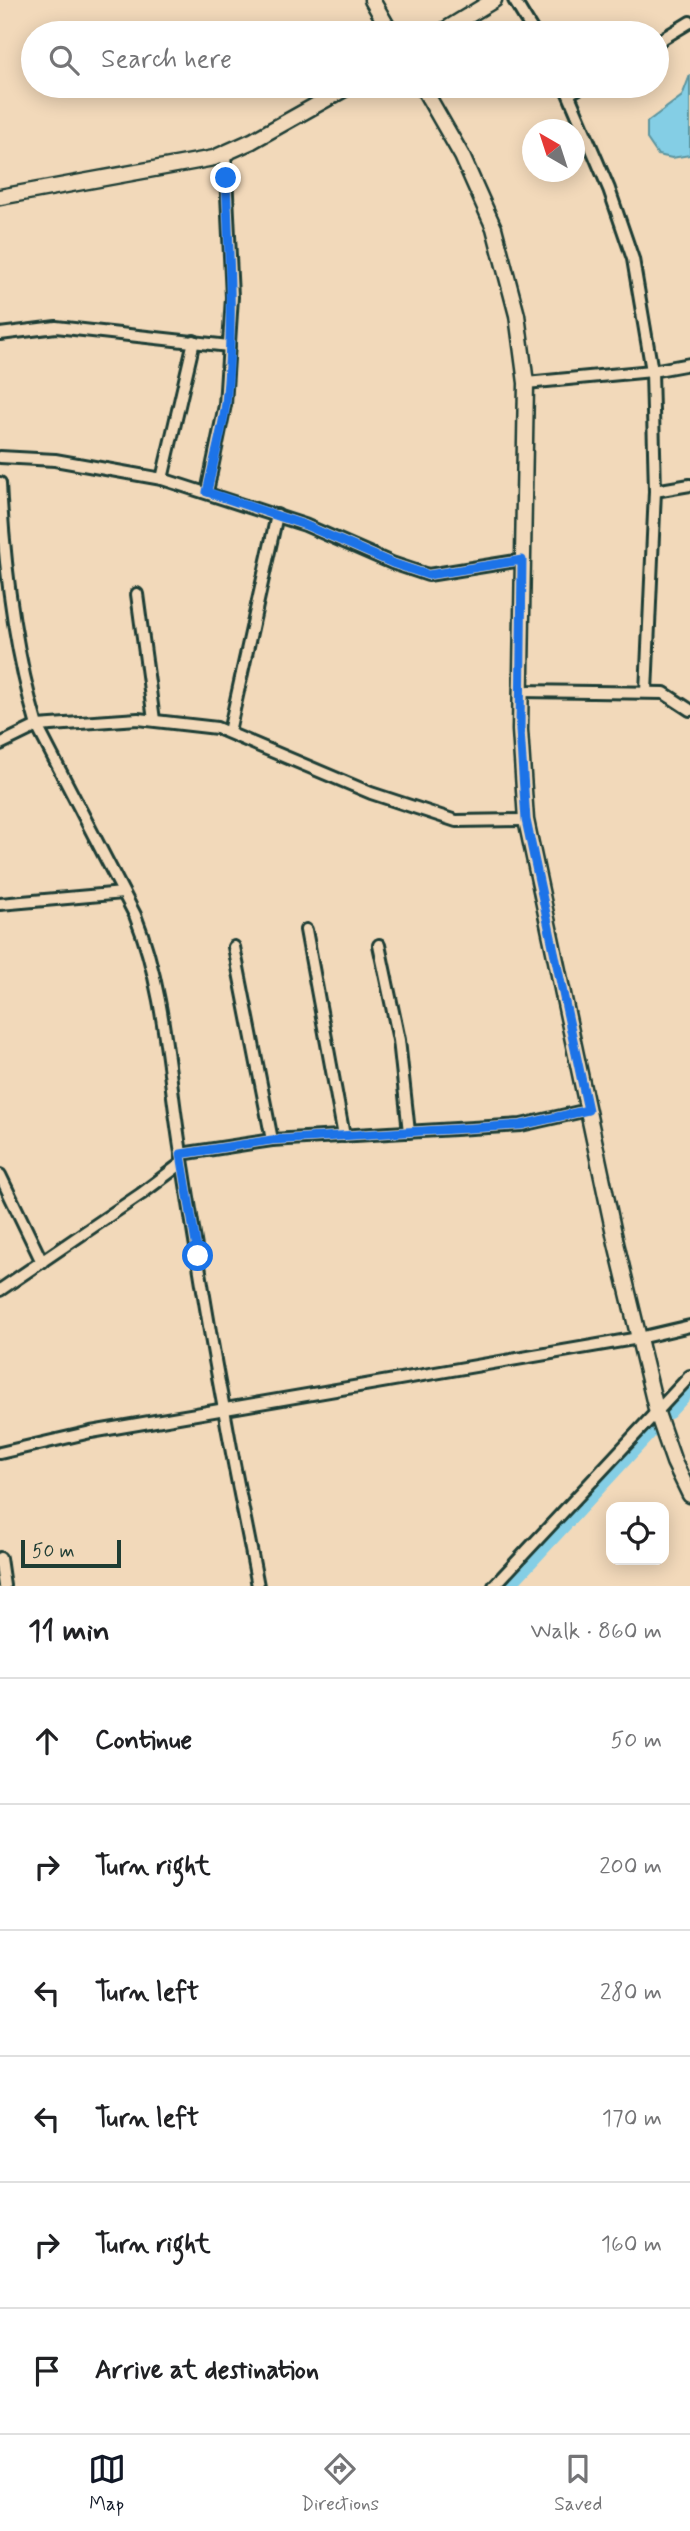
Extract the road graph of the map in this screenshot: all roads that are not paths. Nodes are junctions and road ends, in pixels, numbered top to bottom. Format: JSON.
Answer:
{"nodes":[{"id":1,"x":372,"y":0,"type":"edge"},
{"id":2,"x":494,"y":0,"type":"edge"},
{"id":3,"x":514,"y":0,"type":"edge"},
{"id":4,"x":384,"y":21,"type":"edge"},
{"id":5,"x":460,"y":21,"type":"edge"},
{"id":6,"x":527,"y":21,"type":"edge"},
{"id":7,"x":690,"y":22,"type":"edge"},
{"id":8,"x":669,"y":35,"type":"edge"},
{"id":9,"x":329,"y":98,"type":"edge"},
{"id":10,"x":429,"y":98,"type":"edge"},
{"id":11,"x":570,"y":98,"type":"edge"},
{"id":12,"x":225,"y":154,"type":"junction"},
{"id":13,"x":0,"y":197,"type":"edge"},
{"id":14,"x":0,"y":334,"type":"edge"},
{"id":15,"x":194,"y":341,"type":"junction"},
{"id":16,"x":229,"y":346,"type":"junction"},
{"id":17,"x":690,"y":364,"type":"edge"},
{"id":18,"x":652,"y":371,"type":"junction"},
{"id":19,"x":526,"y":383,"type":"junction"},
{"id":20,"x":0,"y":457,"type":"edge"},
{"id":21,"x":162,"y":479,"type":"junction"},
{"id":22,"x":0,"y":483,"type":"edge"},
{"id":23,"x":690,"y":485,"type":"edge"},
{"id":24,"x":655,"y":491,"type":"junction"},
{"id":25,"x":207,"y":492,"type":"junction"},
{"id":26,"x":277,"y":515,"type":"junction"},
{"id":27,"x":1,"y":548,"type":"edge"},
{"id":28,"x":522,"y":560,"type":"junction"},
{"id":29,"x":137,"y":594,"type":"dead end"},
{"id":30,"x":520,"y":691,"type":"junction"},
{"id":31,"x":646,"y":692,"type":"junction"},
{"id":32,"x":690,"y":710,"type":"edge"},
{"id":33,"x":154,"y":720,"type":"junction"},
{"id":34,"x":37,"y":726,"type":"junction"},
{"id":35,"x":229,"y":732,"type":"junction"},
{"id":36,"x":0,"y":744,"type":"edge"},
{"id":37,"x":526,"y":820,"type":"junction"},
{"id":38,"x":123,"y":893,"type":"junction"},
{"id":39,"x":0,"y":904,"type":"edge"},
{"id":40,"x":306,"y":930,"type":"dead end"},
{"id":41,"x":379,"y":945,"type":"dead end"},
{"id":42,"x":234,"y":947,"type":"dead end"},
{"id":43,"x":588,"y":1110,"type":"junction"},
{"id":44,"x":409,"y":1132,"type":"junction"},
{"id":45,"x":344,"y":1136,"type":"junction"},
{"id":46,"x":272,"y":1140,"type":"junction"},
{"id":47,"x":182,"y":1159,"type":"junction"},
{"id":48,"x":0,"y":1175,"type":"edge"},
{"id":49,"x":42,"y":1262,"type":"junction"},
{"id":50,"x":0,"y":1290,"type":"edge"},
{"id":51,"x":690,"y":1326,"type":"edge"},
{"id":52,"x":639,"y":1338,"type":"junction"},
{"id":53,"x":690,"y":1376,"type":"edge"},
{"id":54,"x":224,"y":1410,"type":"junction"},
{"id":55,"x":657,"y":1413,"type":"junction"},
{"id":56,"x":0,"y":1453,"type":"edge"},
{"id":57,"x":690,"y":1495,"type":"edge"},
{"id":58,"x":0,"y":1558,"type":"edge"},
{"id":59,"x":4,"y":1586,"type":"edge"},
{"id":60,"x":258,"y":1586,"type":"edge"},
{"id":61,"x":494,"y":1586,"type":"edge"}],
"edges":[{"from":1,"to":4,"type":"street"},
{"from":2,"to":5,"type":"street"},
{"from":3,"to":6,"type":"street"},
{"from":7,"to":8,"type":"street"},
{"from":9,"to":12,"type":"street"},
{"from":10,"to":19,"type":"street"},
{"from":11,"to":18,"type":"street"},
{"from":12,"to":13,"type":"street"},
{"from":12,"to":16,"type":"street"},
{"from":14,"to":15,"type":"street"},
{"from":15,"to":16,"type":"street"},
{"from":15,"to":21,"type":"street"},
{"from":16,"to":25,"type":"street"},
{"from":17,"to":18,"type":"street"},
{"from":18,"to":19,"type":"street"},
{"from":18,"to":24,"type":"street"},
{"from":19,"to":28,"type":"street"},
{"from":20,"to":21,"type":"street"},
{"from":21,"to":25,"type":"street"},
{"from":22,"to":27,"type":"street"},
{"from":23,"to":24,"type":"street"},
{"from":24,"to":31,"type":"street"},
{"from":25,"to":26,"type":"street"},
{"from":26,"to":28,"type":"street"},
{"from":26,"to":35,"type":"street"},
{"from":27,"to":34,"type":"street"},
{"from":28,"to":30,"type":"street"},
{"from":29,"to":33,"type":"street"},
{"from":30,"to":31,"type":"street"},
{"from":30,"to":37,"type":"street"},
{"from":31,"to":32,"type":"street"},
{"from":33,"to":34,"type":"street"},
{"from":33,"to":35,"type":"street"},
{"from":34,"to":36,"type":"street"},
{"from":34,"to":38,"type":"street"},
{"from":35,"to":37,"type":"street"},
{"from":37,"to":43,"type":"street"},
{"from":38,"to":39,"type":"street"},
{"from":38,"to":47,"type":"street"},
{"from":40,"to":45,"type":"street"},
{"from":41,"to":44,"type":"street"},
{"from":42,"to":46,"type":"street"},
{"from":43,"to":44,"type":"street"},
{"from":43,"to":52,"type":"street"},
{"from":44,"to":45,"type":"street"},
{"from":45,"to":46,"type":"street"},
{"from":46,"to":47,"type":"street"},
{"from":47,"to":49,"type":"street"},
{"from":47,"to":54,"type":"street"},
{"from":48,"to":49,"type":"street"},
{"from":49,"to":50,"type":"street"},
{"from":51,"to":52,"type":"street"},
{"from":52,"to":54,"type":"street"},
{"from":52,"to":55,"type":"street"},
{"from":53,"to":55,"type":"street"},
{"from":54,"to":56,"type":"street"},
{"from":54,"to":60,"type":"street"},
{"from":55,"to":57,"type":"street"},
{"from":55,"to":61,"type":"street"},
{"from":58,"to":59,"type":"street"}]}
